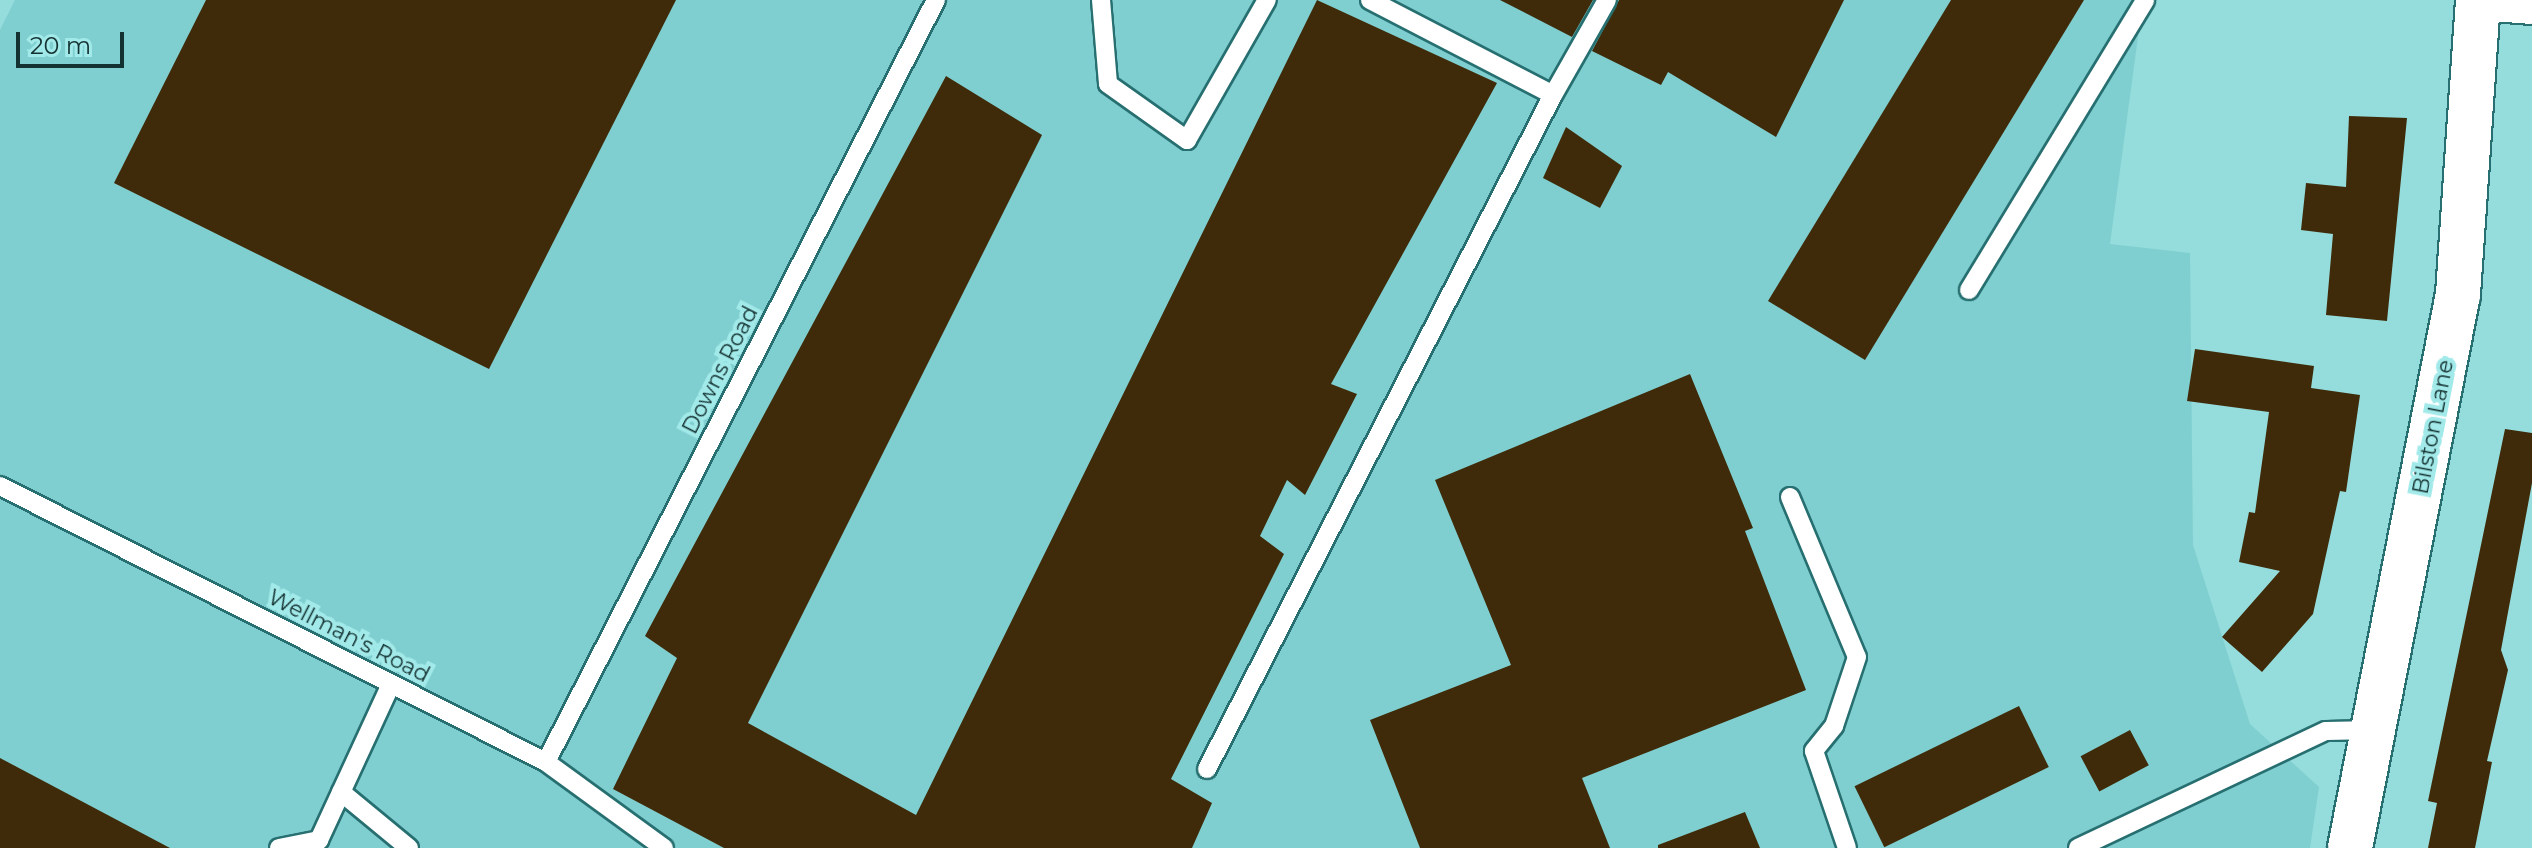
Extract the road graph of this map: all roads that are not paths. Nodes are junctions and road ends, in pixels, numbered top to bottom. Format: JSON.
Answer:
{"nodes":[{"id":1,"x":936,"y":0,"type":"edge"},
{"id":2,"x":1101,"y":0,"type":"edge"},
{"id":3,"x":1267,"y":0,"type":"edge"},
{"id":4,"x":1370,"y":0,"type":"edge"},
{"id":5,"x":1607,"y":0,"type":"edge"},
{"id":6,"x":2145,"y":0,"type":"edge"},
{"id":7,"x":2479,"y":0,"type":"edge"},
{"id":8,"x":2532,"y":5,"type":"edge"},
{"id":9,"x":1553,"y":95,"type":"junction"},
{"id":10,"x":1969,"y":290,"type":"dead end"},
{"id":11,"x":0,"y":486,"type":"edge"},
{"id":12,"x":1790,"y":497,"type":"dead end"},
{"id":13,"x":391,"y":684,"type":"junction"},
{"id":14,"x":2374,"y":730,"type":"junction"},
{"id":15,"x":546,"y":762,"type":"junction"},
{"id":16,"x":1207,"y":769,"type":"dead end"},
{"id":17,"x":341,"y":792,"type":"junction"},
{"id":18,"x":279,"y":848,"type":"edge"},
{"id":19,"x":409,"y":848,"type":"edge"},
{"id":20,"x":664,"y":848,"type":"edge"},
{"id":21,"x":1847,"y":848,"type":"edge"},
{"id":22,"x":2078,"y":848,"type":"edge"},
{"id":23,"x":2350,"y":848,"type":"edge"}],
"edges":[{"from":1,"to":15,"type":"lane","name":"Downs Road"},
{"from":2,"to":3,"type":"lane"},
{"from":4,"to":9,"type":"lane"},
{"from":5,"to":9,"type":"lane"},
{"from":6,"to":10,"type":"lane"},
{"from":7,"to":8,"type":"street"},
{"from":7,"to":14,"type":"main road","name":"Bilston Lane"},
{"from":9,"to":16,"type":"lane"},
{"from":11,"to":13,"type":"lane","name":"Wellman's Road"},
{"from":12,"to":21,"type":"lane"},
{"from":13,"to":15,"type":"lane","name":"Wellman's Road"},
{"from":13,"to":17,"type":"lane"},
{"from":14,"to":22,"type":"lane"},
{"from":14,"to":23,"type":"main road","name":"Bilston Lane"},
{"from":15,"to":20,"type":"lane","name":"Wellman's Road"},
{"from":17,"to":18,"type":"lane"},
{"from":17,"to":19,"type":"lane"}]}
